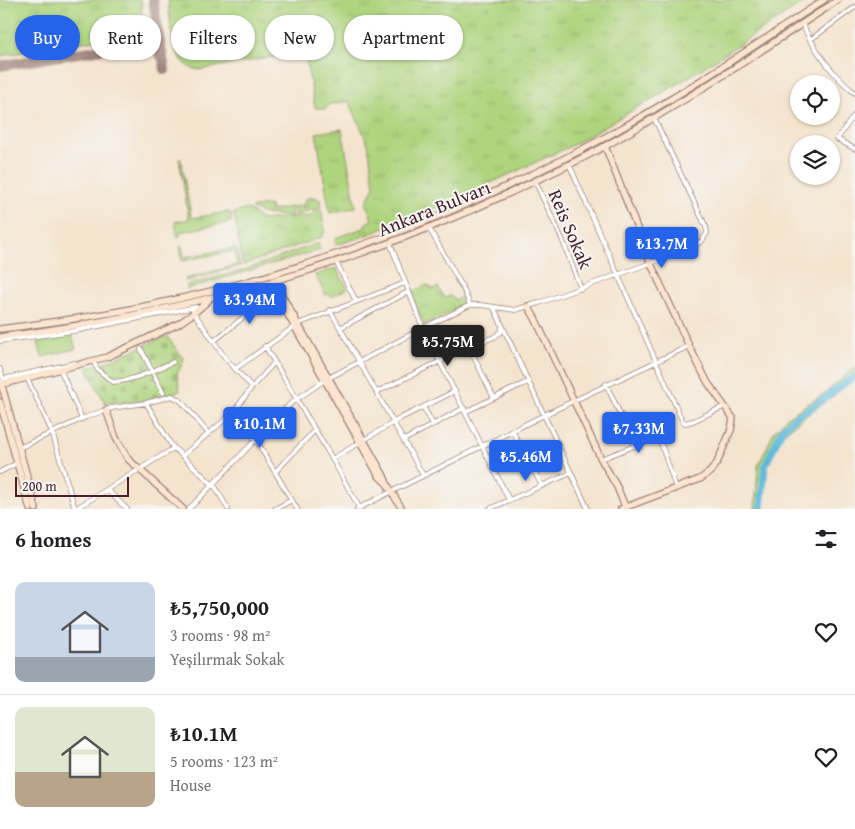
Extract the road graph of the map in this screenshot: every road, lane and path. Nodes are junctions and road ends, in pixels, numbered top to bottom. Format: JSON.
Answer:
{"nodes":[{"id":1,"x":824,"y":0,"type":"edge"},
{"id":2,"x":838,"y":0,"type":"edge"},
{"id":3,"x":855,"y":7,"type":"edge"},
{"id":4,"x":802,"y":24,"type":"junction"},
{"id":5,"x":810,"y":40,"type":"junction"},
{"id":6,"x":855,"y":93,"type":"edge"},
{"id":7,"x":855,"y":114,"type":"edge"},
{"id":8,"x":654,"y":118,"type":"junction"},
{"id":9,"x":605,"y":146,"type":"junction"},
{"id":10,"x":855,"y":149,"type":"edge"},
{"id":11,"x":569,"y":164,"type":"junction"},
{"id":12,"x":535,"y":181,"type":"junction"},
{"id":13,"x":429,"y":228,"type":"junction"},
{"id":14,"x":390,"y":243,"type":"junction"},
{"id":15,"x":336,"y":262,"type":"junction"},
{"id":16,"x":650,"y":264,"type":"junction"},
{"id":17,"x":618,"y":275,"type":"junction"},
{"id":18,"x":273,"y":282,"type":"junction"},
{"id":19,"x":405,"y":283,"type":"junction"},
{"id":20,"x":581,"y":289,"type":"junction"},
{"id":21,"x":408,"y":292,"type":"junction"},
{"id":22,"x":276,"y":294,"type":"junction"},
{"id":23,"x":210,"y":300,"type":"junction"},
{"id":24,"x":356,"y":301,"type":"junction"},
{"id":25,"x":470,"y":305,"type":"junction"},
{"id":26,"x":528,"y":306,"type":"junction"},
{"id":27,"x":494,"y":308,"type":"junction"},
{"id":28,"x":330,"y":310,"type":"junction"},
{"id":29,"x":194,"y":313,"type":"junction"},
{"id":30,"x":296,"y":325,"type":"junction"},
{"id":31,"x":503,"y":327,"type":"junction"},
{"id":32,"x":340,"y":328,"type":"junction"},
{"id":33,"x":423,"y":328,"type":"junction"},
{"id":34,"x":0,"y":329,"type":"edge"},
{"id":35,"x":0,"y":339,"type":"edge"},
{"id":36,"x":214,"y":341,"type":"junction"},
{"id":37,"x":265,"y":346,"type":"junction"},
{"id":38,"x":689,"y":346,"type":"junction"},
{"id":39,"x":469,"y":347,"type":"junction"},
{"id":40,"x":141,"y":349,"type":"dead end"},
{"id":41,"x":93,"y":361,"type":"junction"},
{"id":42,"x":440,"y":361,"type":"junction"},
{"id":43,"x":656,"y":361,"type":"junction"},
{"id":44,"x":174,"y":362,"type":"dead end"},
{"id":45,"x":274,"y":363,"type":"junction"},
{"id":46,"x":360,"y":363,"type":"junction"},
{"id":47,"x":0,"y":369,"type":"edge"},
{"id":48,"x":60,"y":369,"type":"junction"},
{"id":49,"x":235,"y":369,"type":"junction"},
{"id":50,"x":152,"y":371,"type":"junction"},
{"id":51,"x":27,"y":377,"type":"junction"},
{"id":52,"x":327,"y":380,"type":"junction"},
{"id":53,"x":529,"y":382,"type":"junction"},
{"id":54,"x":0,"y":383,"type":"edge"},
{"id":55,"x":606,"y":384,"type":"junction"},
{"id":56,"x":252,"y":387,"type":"junction"},
{"id":57,"x":455,"y":391,"type":"junction"},
{"id":58,"x":377,"y":392,"type":"junction"},
{"id":59,"x":164,"y":393,"type":"dead end"},
{"id":60,"x":494,"y":398,"type":"junction"},
{"id":61,"x":296,"y":400,"type":"junction"},
{"id":62,"x":574,"y":400,"type":"junction"},
{"id":63,"x":0,"y":402,"type":"edge"},
{"id":64,"x":146,"y":403,"type":"junction"},
{"id":65,"x":725,"y":406,"type":"junction"},
{"id":66,"x":423,"y":407,"type":"junction"},
{"id":67,"x":106,"y":410,"type":"junction"},
{"id":68,"x":464,"y":410,"type":"junction"},
{"id":69,"x":544,"y":415,"type":"junction"},
{"id":70,"x":230,"y":417,"type":"junction"},
{"id":71,"x":82,"y":419,"type":"junction"},
{"id":72,"x":393,"y":423,"type":"junction"},
{"id":73,"x":432,"y":424,"type":"junction"},
{"id":74,"x":7,"y":427,"type":"junction"},
{"id":75,"x":0,"y":429,"type":"edge"},
{"id":76,"x":314,"y":430,"type":"junction"},
{"id":77,"x":512,"y":430,"type":"junction"},
{"id":78,"x":52,"y":432,"type":"junction"},
{"id":79,"x":670,"y":432,"type":"dead end"},
{"id":80,"x":209,"y":434,"type":"junction"},
{"id":81,"x":659,"y":436,"type":"junction"},
{"id":82,"x":256,"y":440,"type":"junction"},
{"id":83,"x":404,"y":440,"type":"junction"},
{"id":84,"x":362,"y":441,"type":"junction"},
{"id":85,"x":482,"y":445,"type":"junction"},
{"id":86,"x":635,"y":446,"type":"junction"},
{"id":87,"x":19,"y":448,"type":"junction"},
{"id":88,"x":174,"y":448,"type":"junction"},
{"id":89,"x":182,"y":456,"type":"junction"},
{"id":90,"x":332,"y":459,"type":"junction"},
{"id":91,"x":601,"y":460,"type":"junction"},
{"id":92,"x":17,"y":463,"type":"junction"},
{"id":93,"x":139,"y":470,"type":"junction"},
{"id":94,"x":0,"y":472,"type":"edge"},
{"id":95,"x":275,"y":472,"type":"junction"},
{"id":96,"x":571,"y":473,"type":"junction"},
{"id":97,"x":423,"y":475,"type":"junction"},
{"id":98,"x":213,"y":484,"type":"junction"},
{"id":99,"x":542,"y":486,"type":"junction"},
{"id":100,"x":676,"y":488,"type":"junction"},
{"id":101,"x":106,"y":490,"type":"junction"},
{"id":102,"x":390,"y":491,"type":"junction"},
{"id":103,"x":292,"y":500,"type":"junction"},
{"id":104,"x":509,"y":500,"type":"junction"},
{"id":105,"x":32,"y":508,"type":"edge"},
{"id":106,"x":624,"y":508,"type":"edge"},
{"id":107,"x":75,"y":509,"type":"edge"},
{"id":108,"x":126,"y":509,"type":"edge"},
{"id":109,"x":183,"y":509,"type":"edge"},
{"id":110,"x":189,"y":509,"type":"edge"},
{"id":111,"x":228,"y":509,"type":"edge"},
{"id":112,"x":275,"y":509,"type":"edge"},
{"id":113,"x":297,"y":509,"type":"edge"},
{"id":114,"x":358,"y":509,"type":"edge"},
{"id":115,"x":402,"y":509,"type":"edge"},
{"id":116,"x":489,"y":509,"type":"edge"},
{"id":117,"x":588,"y":509,"type":"edge"}],
"edges":[{"from":1,"to":34,"type":"main road","name":"Ankara Bulvarı"},
{"from":2,"to":4,"type":"main road","name":"Ankara Bulvarı"},
{"from":3,"to":5,"type":"street"},
{"from":4,"to":5,"type":"street"},
{"from":4,"to":8,"type":"main road","name":"Ankara Bulvarı"},
{"from":5,"to":6,"type":"street"},
{"from":7,"to":10,"type":"street"},
{"from":8,"to":9,"type":"main road","name":"Ankara Bulvarı"},
{"from":8,"to":16,"type":"street"},
{"from":9,"to":11,"type":"main road","name":"Ankara Bulvarı"},
{"from":9,"to":16,"type":"main road"},
{"from":11,"to":12,"type":"main road","name":"Ankara Bulvarı"},
{"from":11,"to":17,"type":"street"},
{"from":12,"to":13,"type":"main road","name":"Ankara Bulvarı"},
{"from":12,"to":20,"type":"street","name":"Reis Sokak"},
{"from":13,"to":14,"type":"main road","name":"Ankara Bulvarı"},
{"from":13,"to":25,"type":"street"},
{"from":14,"to":15,"type":"main road","name":"Ankara Bulvarı"},
{"from":14,"to":19,"type":"street"},
{"from":15,"to":18,"type":"main road","name":"Ankara Bulvarı"},
{"from":15,"to":24,"type":"street"},
{"from":16,"to":17,"type":"street"},
{"from":16,"to":38,"type":"main road"},
{"from":17,"to":20,"type":"street"},
{"from":17,"to":43,"type":"street"},
{"from":18,"to":22,"type":"main road"},
{"from":18,"to":23,"type":"main road","name":"Ankara Bulvarı"},
{"from":18,"to":30,"type":"main road"},
{"from":19,"to":21,"type":"street"},
{"from":19,"to":24,"type":"street"},
{"from":20,"to":26,"type":"street"},
{"from":21,"to":32,"type":"street"},
{"from":21,"to":33,"type":"street"},
{"from":22,"to":30,"type":"main road"},
{"from":22,"to":36,"type":"street"},
{"from":23,"to":29,"type":"main road"},
{"from":23,"to":35,"type":"main road","name":"Ankara Bulvarı"},
{"from":24,"to":28,"type":"street"},
{"from":25,"to":27,"type":"street"},
{"from":25,"to":33,"type":"street"},
{"from":26,"to":27,"type":"street"},
{"from":26,"to":62,"type":"main road"},
{"from":27,"to":31,"type":"street"},
{"from":28,"to":30,"type":"street"},
{"from":28,"to":32,"type":"street"},
{"from":29,"to":36,"type":"street"},
{"from":29,"to":41,"type":"main road"},
{"from":30,"to":37,"type":"street"},
{"from":30,"to":52,"type":"main road"},
{"from":31,"to":39,"type":"street"},
{"from":31,"to":53,"type":"street"},
{"from":32,"to":46,"type":"street"},
{"from":33,"to":42,"type":"street"},
{"from":33,"to":46,"type":"street"},
{"from":35,"to":47,"type":"street"},
{"from":36,"to":49,"type":"street"},
{"from":37,"to":45,"type":"street"},
{"from":37,"to":49,"type":"street"},
{"from":38,"to":43,"type":"street"},
{"from":38,"to":65,"type":"main road"},
{"from":39,"to":42,"type":"street"},
{"from":39,"to":60,"type":"street"},
{"from":40,"to":50,"type":"street"},
{"from":41,"to":48,"type":"main road"},
{"from":41,"to":50,"type":"street"},
{"from":42,"to":57,"type":"street"},
{"from":42,"to":58,"type":"street"},
{"from":43,"to":55,"type":"street"},
{"from":43,"to":65,"type":"street"},
{"from":44,"to":50,"type":"street"},
{"from":45,"to":56,"type":"street"},
{"from":45,"to":61,"type":"street"},
{"from":46,"to":52,"type":"street"},
{"from":46,"to":58,"type":"street"},
{"from":48,"to":51,"type":"main road"},
{"from":48,"to":71,"type":"street"},
{"from":49,"to":56,"type":"street"},
{"from":50,"to":59,"type":"street"},
{"from":51,"to":54,"type":"main road"},
{"from":51,"to":78,"type":"street"},
{"from":52,"to":61,"type":"street"},
{"from":52,"to":84,"type":"main road"},
{"from":53,"to":60,"type":"street"},
{"from":53,"to":69,"type":"street"},
{"from":54,"to":87,"type":"main road"},
{"from":55,"to":62,"type":"street"},
{"from":55,"to":86,"type":"street"},
{"from":56,"to":70,"type":"street"},
{"from":57,"to":66,"type":"street"},
{"from":57,"to":68,"type":"street"},
{"from":58,"to":72,"type":"street"},
{"from":60,"to":68,"type":"street"},
{"from":61,"to":76,"type":"street"},
{"from":61,"to":82,"type":"street"},
{"from":62,"to":69,"type":"street"},
{"from":62,"to":91,"type":"main road"},
{"from":63,"to":74,"type":"main road"},
{"from":64,"to":67,"type":"street"},
{"from":64,"to":80,"type":"street"},
{"from":64,"to":88,"type":"street"},
{"from":65,"to":100,"type":"main road"},
{"from":66,"to":72,"type":"street"},
{"from":66,"to":73,"type":"street"},
{"from":67,"to":71,"type":"street"},
{"from":67,"to":93,"type":"main road"},
{"from":68,"to":73,"type":"street"},
{"from":68,"to":85,"type":"street"},
{"from":69,"to":77,"type":"street"},
{"from":69,"to":96,"type":"street"},
{"from":70,"to":80,"type":"street"},
{"from":70,"to":82,"type":"street"},
{"from":71,"to":78,"type":"street"},
{"from":72,"to":83,"type":"street"},
{"from":72,"to":84,"type":"street"},
{"from":73,"to":83,"type":"street"},
{"from":74,"to":75,"type":"street"},
{"from":74,"to":92,"type":"main road"},
{"from":76,"to":90,"type":"street"},
{"from":76,"to":95,"type":"street"},
{"from":77,"to":85,"type":"street"},
{"from":77,"to":99,"type":"street"},
{"from":78,"to":87,"type":"street"},
{"from":78,"to":107,"type":"street"},
{"from":79,"to":81,"type":"street"},
{"from":80,"to":89,"type":"street"},
{"from":81,"to":86,"type":"street"},
{"from":81,"to":100,"type":"street"},
{"from":82,"to":95,"type":"street"},
{"from":82,"to":98,"type":"street"},
{"from":83,"to":97,"type":"street"},
{"from":84,"to":90,"type":"street"},
{"from":84,"to":102,"type":"main road"},
{"from":85,"to":97,"type":"street"},
{"from":85,"to":104,"type":"street"},
{"from":86,"to":91,"type":"street"},
{"from":87,"to":105,"type":"main road"},
{"from":88,"to":89,"type":"street"},
{"from":88,"to":93,"type":"street"},
{"from":89,"to":98,"type":"street"},
{"from":90,"to":114,"type":"street"},
{"from":91,"to":106,"type":"main road"},
{"from":92,"to":94,"type":"street"},
{"from":92,"to":105,"type":"main road"},
{"from":93,"to":101,"type":"street"},
{"from":93,"to":109,"type":"main road"},
{"from":95,"to":103,"type":"street"},
{"from":96,"to":99,"type":"street"},
{"from":96,"to":117,"type":"street"},
{"from":97,"to":102,"type":"street"},
{"from":98,"to":110,"type":"street"},
{"from":98,"to":111,"type":"street"},
{"from":99,"to":104,"type":"street"},
{"from":100,"to":106,"type":"main road"},
{"from":101,"to":107,"type":"street"},
{"from":101,"to":108,"type":"street"},
{"from":102,"to":114,"type":"street"},
{"from":102,"to":115,"type":"main road"},
{"from":103,"to":112,"type":"street"},
{"from":103,"to":113,"type":"street"},
{"from":104,"to":116,"type":"street"}]}
